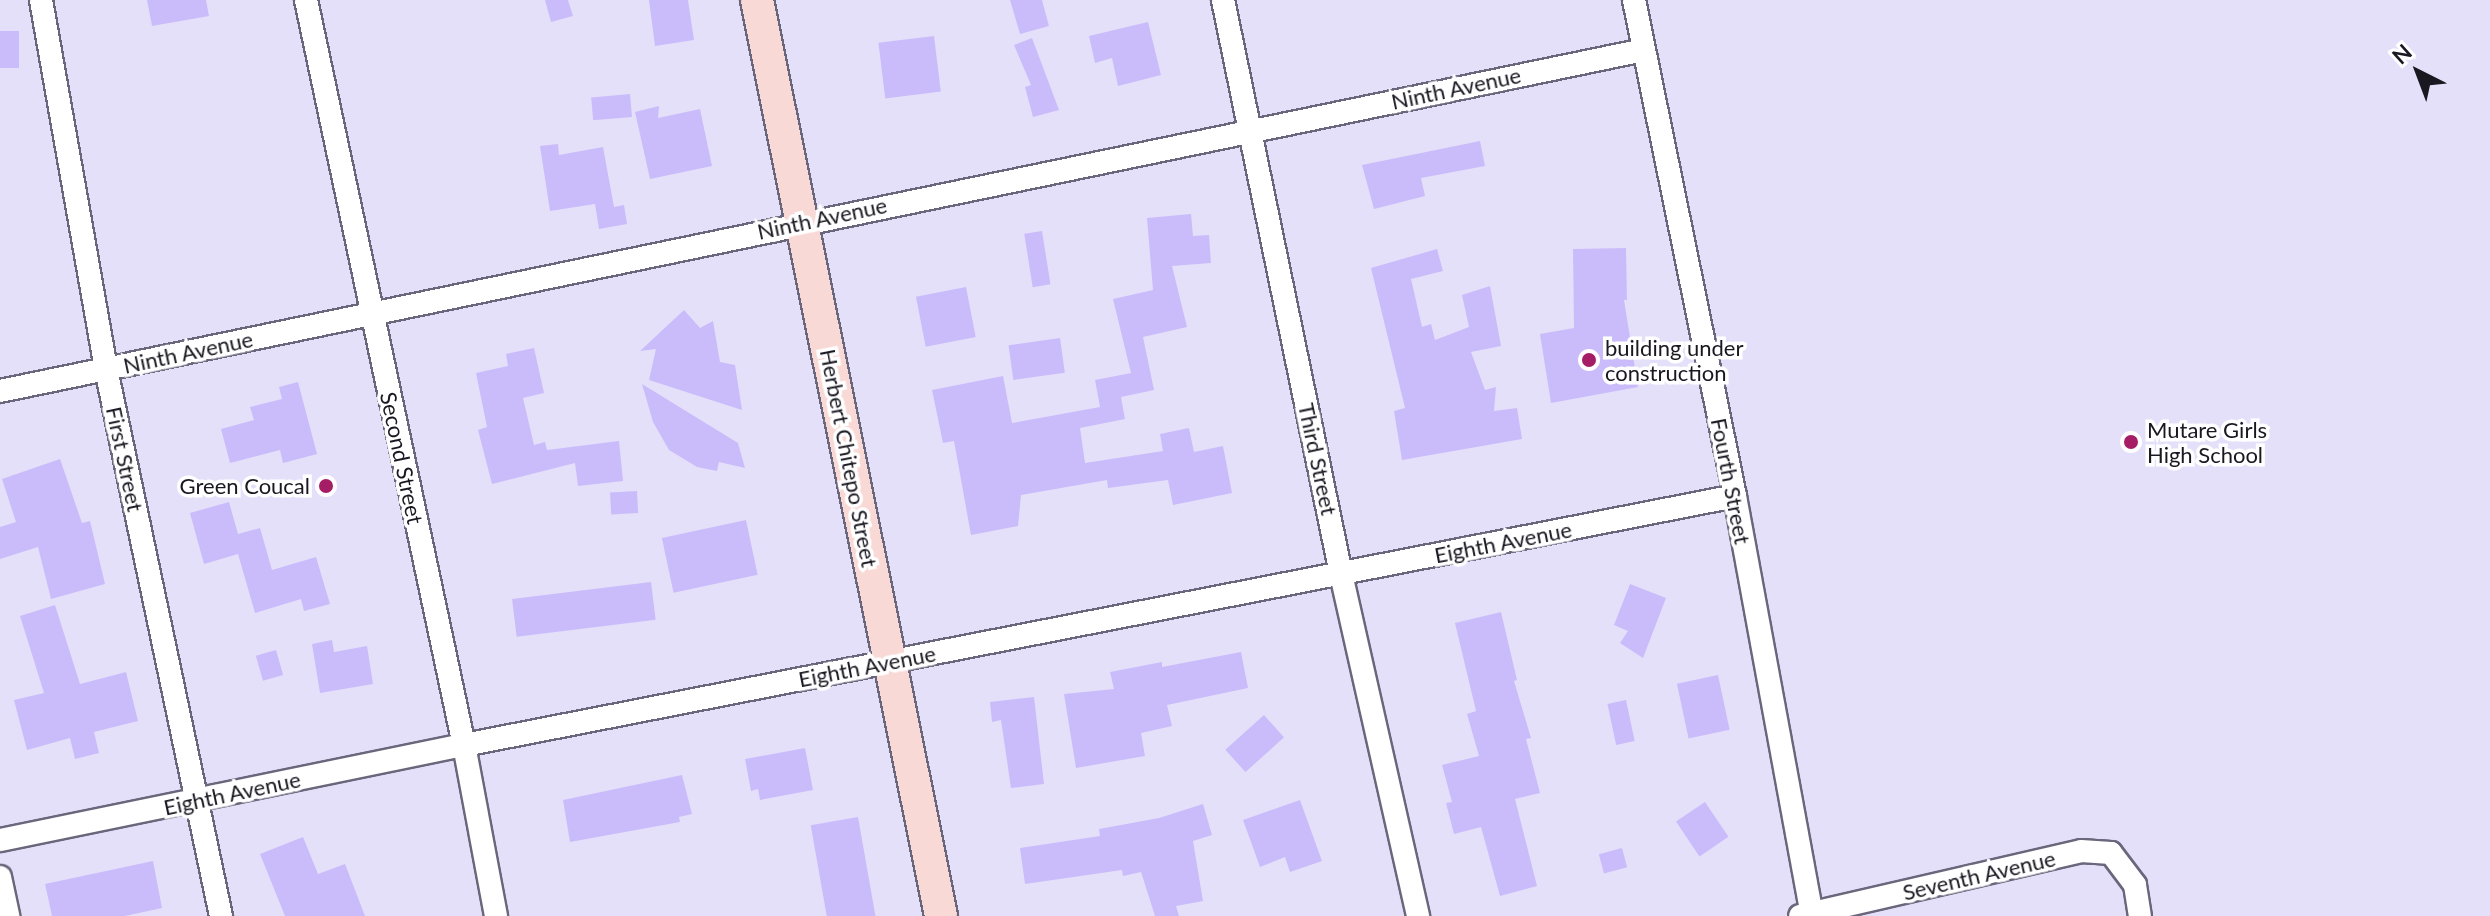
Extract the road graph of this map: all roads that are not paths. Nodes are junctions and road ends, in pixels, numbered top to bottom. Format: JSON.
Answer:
{"nodes":[{"id":1,"x":41,"y":0,"type":"edge"},
{"id":2,"x":306,"y":0,"type":"edge"},
{"id":3,"x":757,"y":0,"type":"edge"},
{"id":4,"x":1223,"y":0,"type":"edge"},
{"id":5,"x":1634,"y":0,"type":"edge"},
{"id":6,"x":1644,"y":50,"type":"junction"},
{"id":7,"x":1250,"y":130,"type":"junction"},
{"id":8,"x":802,"y":222,"type":"junction"},
{"id":9,"x":371,"y":314,"type":"junction"},
{"id":10,"x":106,"y":369,"type":"junction"},
{"id":11,"x":0,"y":391,"type":"edge"},
{"id":12,"x":1735,"y":496,"type":"junction"},
{"id":13,"x":1341,"y":574,"type":"junction"},
{"id":14,"x":889,"y":661,"type":"junction"},
{"id":15,"x":464,"y":745,"type":"junction"},
{"id":16,"x":197,"y":801,"type":"junction"},
{"id":17,"x":0,"y":840,"type":"edge"},
{"id":18,"x":0,"y":877,"type":"edge"},
{"id":19,"x":1808,"y":915,"type":"edge"},
{"id":20,"x":8,"y":916,"type":"edge"},
{"id":21,"x":221,"y":916,"type":"edge"},
{"id":22,"x":496,"y":916,"type":"edge"},
{"id":23,"x":941,"y":916,"type":"edge"},
{"id":24,"x":1418,"y":916,"type":"edge"},
{"id":25,"x":2140,"y":916,"type":"edge"}],
"edges":[{"from":1,"to":10,"type":"street","name":"First Street"},
{"from":2,"to":9,"type":"street","name":"Second Street"},
{"from":3,"to":8,"type":"main road","name":"Herbert Chitepo Street"},
{"from":4,"to":7,"type":"street","name":"Third Street"},
{"from":5,"to":6,"type":"street","name":"Fourth Street"},
{"from":6,"to":7,"type":"street","name":"Ninth Avenue"},
{"from":6,"to":12,"type":"street","name":"Fourth Street"},
{"from":7,"to":8,"type":"street","name":"Ninth Avenue"},
{"from":7,"to":13,"type":"street","name":"Third Street"},
{"from":8,"to":9,"type":"street","name":"Ninth Avenue"},
{"from":8,"to":14,"type":"main road","name":"Herbert Chitepo Street"},
{"from":9,"to":10,"type":"street","name":"Ninth Avenue"},
{"from":9,"to":15,"type":"street","name":"Second Street"},
{"from":10,"to":11,"type":"street","name":"Ninth Avenue"},
{"from":10,"to":16,"type":"street","name":"First Street"},
{"from":12,"to":13,"type":"street","name":"Eighth Avenue"},
{"from":12,"to":19,"type":"street","name":"Fourth Street"},
{"from":13,"to":14,"type":"street","name":"Eighth Avenue"},
{"from":13,"to":24,"type":"street","name":"Third Street"},
{"from":14,"to":15,"type":"street","name":"Eighth Avenue"},
{"from":14,"to":23,"type":"main road","name":"Herbert Chitepo Street"},
{"from":15,"to":16,"type":"street","name":"Eighth Avenue"},
{"from":15,"to":22,"type":"street","name":"Second Street"},
{"from":16,"to":17,"type":"street","name":"Eighth Avenue"},
{"from":16,"to":21,"type":"street","name":"First Street"},
{"from":18,"to":20,"type":"street"},
{"from":19,"to":25,"type":"street","name":"Seventh Avenue"}]}
